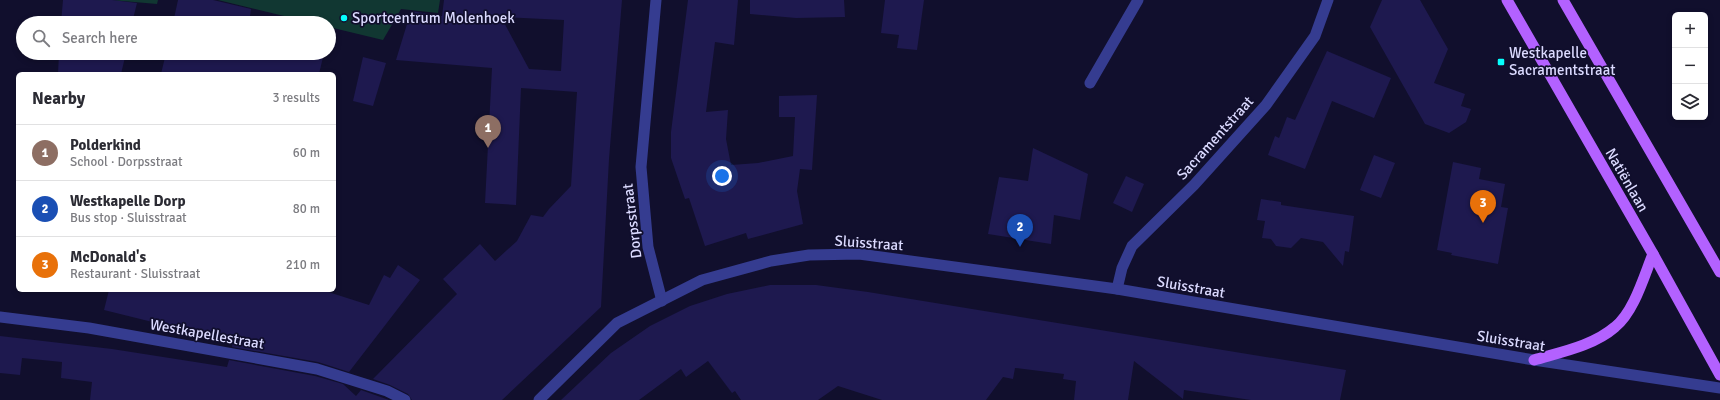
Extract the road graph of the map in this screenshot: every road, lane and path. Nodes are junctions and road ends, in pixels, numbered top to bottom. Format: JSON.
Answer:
{"nodes":[{"id":1,"x":656,"y":0,"type":"edge"},
{"id":2,"x":1138,"y":0,"type":"edge"},
{"id":3,"x":1328,"y":0,"type":"edge"},
{"id":4,"x":1507,"y":0,"type":"edge"},
{"id":5,"x":1563,"y":0,"type":"edge"},
{"id":6,"x":1090,"y":82,"type":"dead end"},
{"id":7,"x":1653,"y":254,"type":"junction"},
{"id":8,"x":1720,"y":272,"type":"edge"},
{"id":9,"x":1117,"y":289,"type":"junction"},
{"id":10,"x":662,"y":301,"type":"junction"},
{"id":11,"x":0,"y":317,"type":"edge"},
{"id":12,"x":1534,"y":360,"type":"junction"},
{"id":13,"x":1720,"y":375,"type":"edge"},
{"id":14,"x":1720,"y":388,"type":"edge"},
{"id":15,"x":405,"y":400,"type":"edge"},
{"id":16,"x":539,"y":400,"type":"edge"}],
"edges":[{"from":1,"to":10,"type":"street","name":"Dorpsstraat"},
{"from":2,"to":6,"type":"street"},
{"from":3,"to":9,"type":"street","name":"Sacramentstraat"},
{"from":4,"to":7,"type":"main road","name":"Natiënlaan"},
{"from":5,"to":8,"type":"main road"},
{"from":7,"to":12,"type":"main road"},
{"from":7,"to":13,"type":"main road","name":"Natiënlaan"},
{"from":9,"to":10,"type":"street","name":"Sluisstraat"},
{"from":9,"to":12,"type":"street","name":"Sluisstraat"},
{"from":10,"to":16,"type":"street"},
{"from":11,"to":15,"type":"street","name":"Westkapellestraat"},
{"from":12,"to":14,"type":"street","name":"Sluisstraat"}]}
